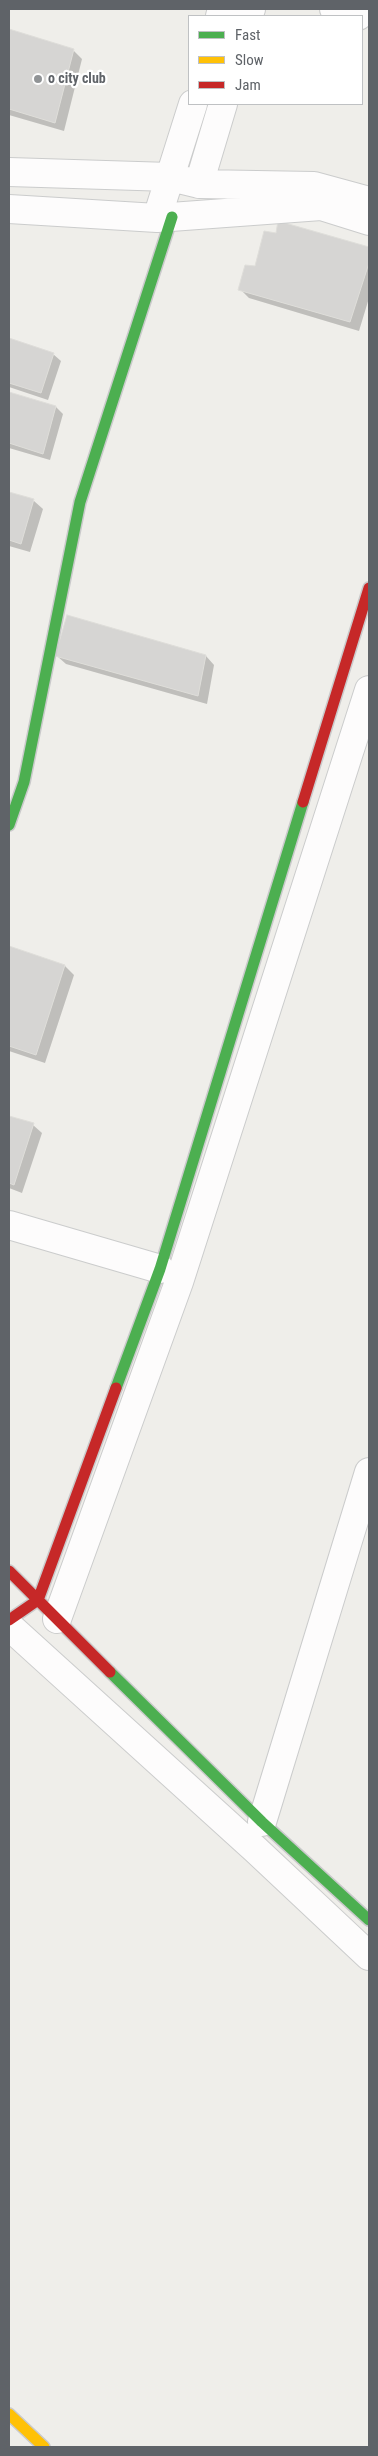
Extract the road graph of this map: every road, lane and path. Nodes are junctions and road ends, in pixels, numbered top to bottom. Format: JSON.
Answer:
{"nodes":[{"id":1,"x":334,"y":9,"type":"edge"},
{"id":2,"x":354,"y":15,"type":"edge"},
{"id":3,"x":193,"y":105,"type":"edge"},
{"id":4,"x":223,"y":105,"type":"edge"},
{"id":5,"x":9,"y":172,"type":"edge"},
{"id":6,"x":170,"y":178,"type":"junction"},
{"id":7,"x":199,"y":184,"type":"junction"},
{"id":8,"x":369,"y":200,"type":"edge"},
{"id":9,"x":9,"y":209,"type":"edge"},
{"id":10,"x":165,"y":218,"type":"junction"},
{"id":11,"x":369,"y":221,"type":"edge"},
{"id":12,"x":369,"y":588,"type":"edge"},
{"id":13,"x":369,"y":690,"type":"edge"},
{"id":14,"x":9,"y":825,"type":"edge"},
{"id":15,"x":9,"y":1225,"type":"edge"},
{"id":16,"x":160,"y":1269,"type":"junction"},
{"id":17,"x":369,"y":1472,"type":"edge"},
{"id":18,"x":9,"y":1571,"type":"edge"},
{"id":19,"x":38,"y":1600,"type":"junction"},
{"id":20,"x":57,"y":1618,"type":"junction"},
{"id":21,"x":9,"y":1620,"type":"edge"},
{"id":22,"x":9,"y":1626,"type":"edge"},
{"id":23,"x":262,"y":1822,"type":"junction"},
{"id":24,"x":369,"y":1920,"type":"edge"},
{"id":25,"x":369,"y":1956,"type":"edge"},
{"id":26,"x":9,"y":2414,"type":"edge"},
{"id":27,"x":44,"y":2447,"type":"edge"}],
"edges":[{"from":1,"to":2,"type":"street"},
{"from":3,"to":6,"type":"street"},
{"from":4,"to":7,"type":"street"},
{"from":5,"to":6,"type":"street"},
{"from":6,"to":7,"type":"street"},
{"from":6,"to":10,"type":"street"},
{"from":7,"to":8,"type":"street"},
{"from":9,"to":10,"type":"street"},
{"from":10,"to":11,"type":"street"},
{"from":10,"to":14,"type":"street"},
{"from":12,"to":16,"type":"street"},
{"from":13,"to":20,"type":"street"},
{"from":15,"to":16,"type":"street"},
{"from":16,"to":19,"type":"street"},
{"from":17,"to":23,"type":"street"},
{"from":18,"to":19,"type":"street"},
{"from":19,"to":20,"type":"street"},
{"from":19,"to":21,"type":"street"},
{"from":20,"to":23,"type":"street"},
{"from":22,"to":25,"type":"street"},
{"from":23,"to":24,"type":"street"},
{"from":26,"to":27,"type":"street"}]}
